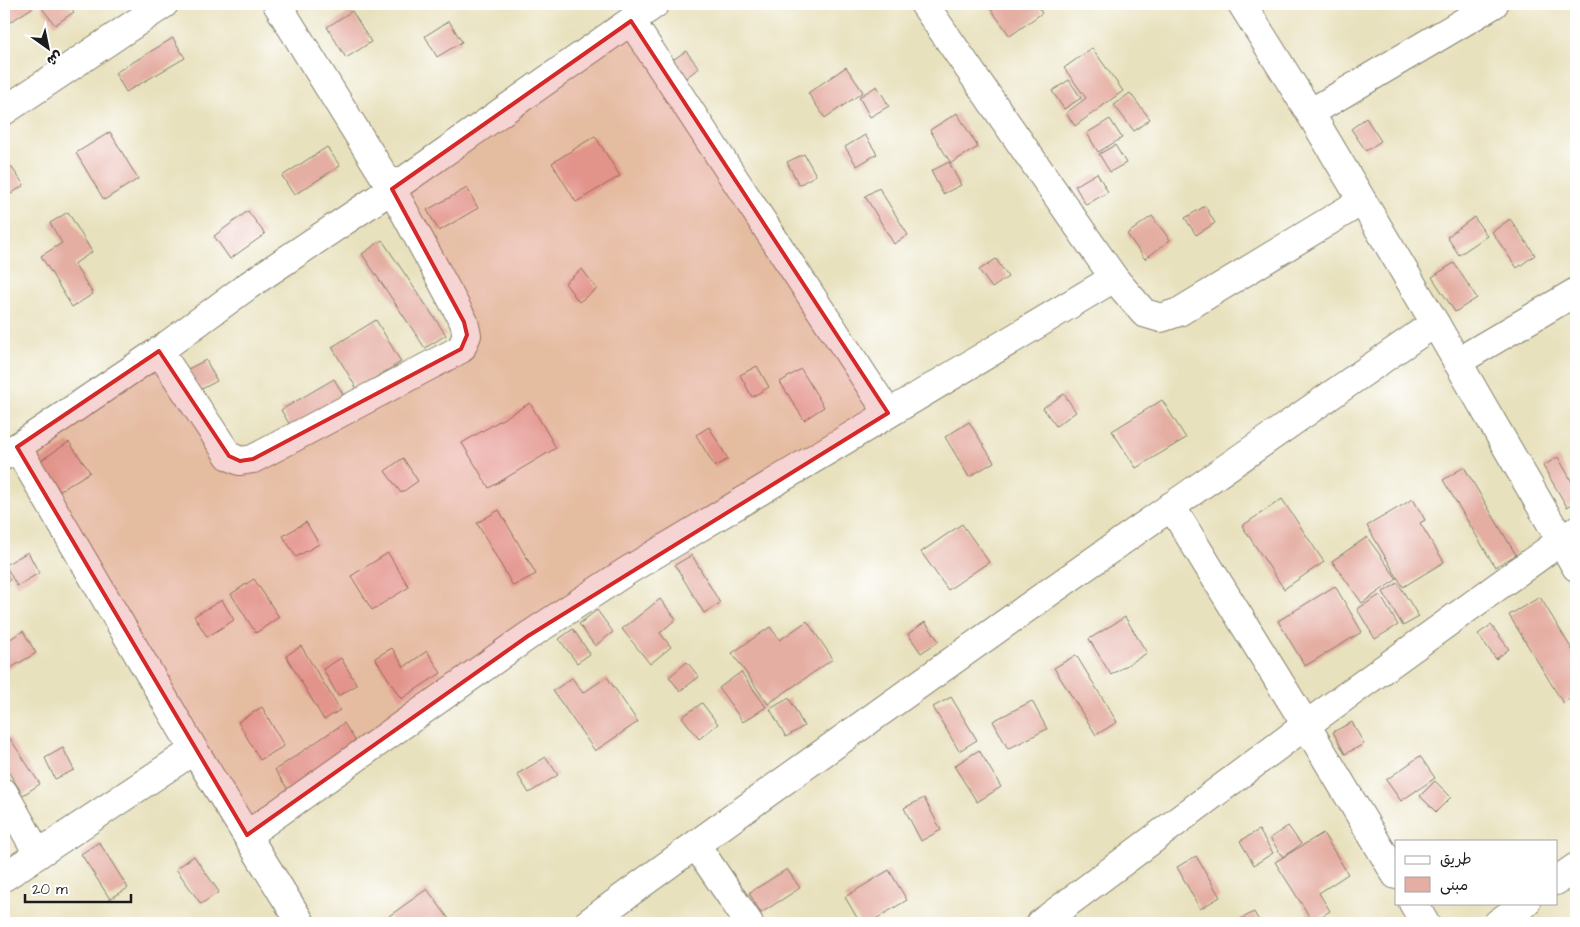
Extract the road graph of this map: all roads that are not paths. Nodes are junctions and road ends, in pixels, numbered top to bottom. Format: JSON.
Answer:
{"nodes":[{"id":1,"x":164,"y":4,"type":"edge"},
{"id":2,"x":277,"y":4,"type":"edge"},
{"id":3,"x":655,"y":4,"type":"edge"},
{"id":4,"x":924,"y":4,"type":"edge"},
{"id":5,"x":1242,"y":4,"type":"edge"},
{"id":6,"x":1494,"y":4,"type":"edge"},
{"id":7,"x":631,"y":21,"type":"junction"},
{"id":8,"x":4,"y":111,"type":"edge"},
{"id":9,"x":1310,"y":113,"type":"junction"},
{"id":10,"x":392,"y":189,"type":"junction"},
{"id":11,"x":1362,"y":201,"type":"junction"},
{"id":12,"x":1114,"y":278,"type":"junction"},
{"id":13,"x":1576,"y":292,"type":"edge"},
{"id":14,"x":1435,"y":323,"type":"junction"},
{"id":15,"x":159,"y":351,"type":"junction"},
{"id":16,"x":1457,"y":362,"type":"junction"},
{"id":17,"x":888,"y":413,"type":"junction"},
{"id":18,"x":10,"y":452,"type":"edge"},
{"id":19,"x":1171,"y":506,"type":"junction"},
{"id":20,"x":1568,"y":535,"type":"edge"},
{"id":21,"x":1576,"y":567,"type":"edge"},
{"id":22,"x":1306,"y":725,"type":"junction"},
{"id":23,"x":194,"y":750,"type":"junction"},
{"id":24,"x":4,"y":793,"type":"edge"},
{"id":25,"x":247,"y":835,"type":"junction"},
{"id":26,"x":696,"y":844,"type":"junction"},
{"id":27,"x":38,"y":854,"type":"junction"},
{"id":28,"x":1576,"y":867,"type":"edge"},
{"id":29,"x":1395,"y":873,"type":"edge"},
{"id":30,"x":4,"y":877,"type":"edge"},
{"id":31,"x":1558,"y":880,"type":"edge"},
{"id":32,"x":1414,"y":904,"type":"edge"},
{"id":33,"x":1525,"y":904,"type":"edge"},
{"id":34,"x":301,"y":923,"type":"edge"},
{"id":35,"x":588,"y":923,"type":"edge"},
{"id":36,"x":749,"y":923,"type":"edge"},
{"id":37,"x":1040,"y":923,"type":"edge"},
{"id":38,"x":1426,"y":923,"type":"edge"},
{"id":39,"x":1498,"y":923,"type":"edge"}],
"edges":[{"from":1,"to":8,"type":"street"},
{"from":2,"to":10,"type":"street"},
{"from":3,"to":7,"type":"street"},
{"from":4,"to":12,"type":"street"},
{"from":5,"to":9,"type":"street"},
{"from":6,"to":9,"type":"street"},
{"from":7,"to":10,"type":"street"},
{"from":7,"to":17,"type":"street"},
{"from":9,"to":11,"type":"street"},
{"from":10,"to":15,"type":"street"},
{"from":10,"to":15,"type":"street"},
{"from":11,"to":12,"type":"street"},
{"from":11,"to":14,"type":"street"},
{"from":12,"to":17,"type":"street"},
{"from":13,"to":16,"type":"street"},
{"from":14,"to":16,"type":"street"},
{"from":14,"to":19,"type":"street"},
{"from":15,"to":18,"type":"street"},
{"from":16,"to":20,"type":"street"},
{"from":17,"to":25,"type":"street"},
{"from":18,"to":23,"type":"street"},
{"from":19,"to":22,"type":"street"},
{"from":19,"to":26,"type":"street"},
{"from":20,"to":21,"type":"street"},
{"from":20,"to":22,"type":"street"},
{"from":22,"to":29,"type":"street"},
{"from":22,"to":37,"type":"street"},
{"from":23,"to":25,"type":"street"},
{"from":23,"to":27,"type":"street"},
{"from":24,"to":27,"type":"street"},
{"from":25,"to":34,"type":"street"},
{"from":26,"to":35,"type":"street"},
{"from":26,"to":36,"type":"street"},
{"from":27,"to":30,"type":"street"},
{"from":28,"to":31,"type":"street"},
{"from":32,"to":38,"type":"street"},
{"from":33,"to":39,"type":"street"}]}
